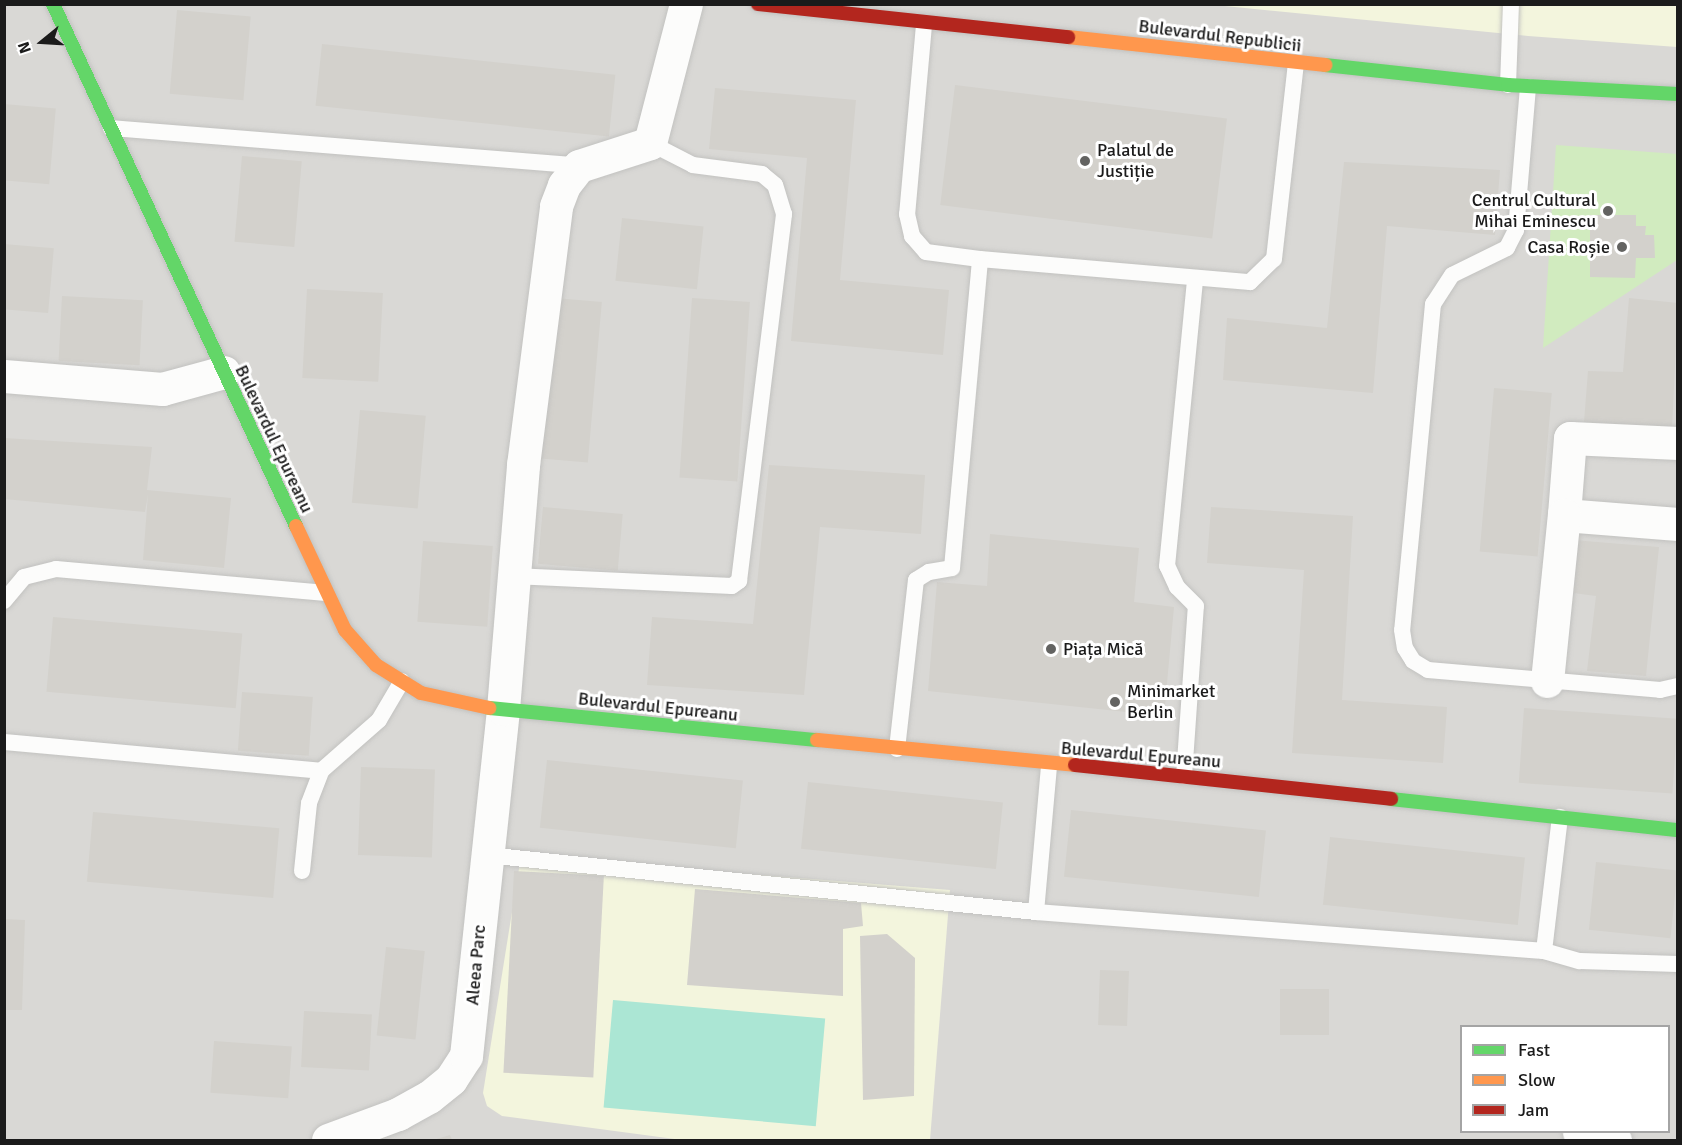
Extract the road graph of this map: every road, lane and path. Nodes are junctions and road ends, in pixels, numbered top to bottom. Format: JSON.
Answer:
{"nodes":[{"id":1,"x":53,"y":4,"type":"edge"},
{"id":2,"x":686,"y":4,"type":"edge"},
{"id":3,"x":758,"y":4,"type":"edge"},
{"id":4,"x":1511,"y":4,"type":"edge"},
{"id":5,"x":924,"y":25,"type":"junction"},
{"id":6,"x":1296,"y":64,"type":"junction"},
{"id":7,"x":1508,"y":85,"type":"junction"},
{"id":8,"x":1528,"y":87,"type":"junction"},
{"id":9,"x":1677,"y":94,"type":"edge"},
{"id":10,"x":111,"y":128,"type":"junction"},
{"id":11,"x":650,"y":143,"type":"junction"},
{"id":12,"x":579,"y":166,"type":"junction"},
{"id":13,"x":980,"y":259,"type":"junction"},
{"id":14,"x":1195,"y":279,"type":"junction"},
{"id":15,"x":224,"y":372,"type":"junction"},
{"id":16,"x":4,"y":376,"type":"edge"},
{"id":17,"x":1677,"y":443,"type":"edge"},
{"id":18,"x":1563,"y":515,"type":"junction"},
{"id":19,"x":1677,"y":524,"type":"edge"},
{"id":20,"x":513,"y":576,"type":"junction"},
{"id":21,"x":326,"y":593,"type":"junction"},
{"id":22,"x":4,"y":601,"type":"edge"},
{"id":23,"x":402,"y":681,"type":"junction"},
{"id":24,"x":1547,"y":681,"type":"junction"},
{"id":25,"x":1677,"y":686,"type":"edge"},
{"id":26,"x":503,"y":709,"type":"junction"},
{"id":27,"x":4,"y":742,"type":"edge"},
{"id":28,"x":897,"y":749,"type":"junction"},
{"id":29,"x":1048,"y":765,"type":"junction"},
{"id":30,"x":321,"y":771,"type":"junction"},
{"id":31,"x":1184,"y":776,"type":"junction"},
{"id":32,"x":1560,"y":817,"type":"junction"},
{"id":33,"x":1677,"y":830,"type":"edge"},
{"id":34,"x":486,"y":855,"type":"junction"},
{"id":35,"x":302,"y":871,"type":"dead end"},
{"id":36,"x":1036,"y":912,"type":"junction"},
{"id":37,"x":1544,"y":951,"type":"junction"},
{"id":38,"x":1677,"y":964,"type":"edge"},
{"id":39,"x":1587,"y":1133,"type":"edge"},
{"id":40,"x":328,"y":1140,"type":"edge"},
{"id":41,"x":1615,"y":1140,"type":"edge"}],
"edges":[{"from":1,"to":10,"type":"main road","name":"Bulevardul Epureanu"},
{"from":2,"to":11,"type":"street"},
{"from":3,"to":5,"type":"main road","name":"Bulevardul Republicii"},
{"from":4,"to":7,"type":"lane"},
{"from":5,"to":6,"type":"main road","name":"Bulevardul Republicii"},
{"from":5,"to":13,"type":"lane"},
{"from":6,"to":7,"type":"main road","name":"Bulevardul Republicii"},
{"from":6,"to":14,"type":"lane"},
{"from":7,"to":8,"type":"main road","name":"Bulevardul Republicii"},
{"from":8,"to":9,"type":"main road","name":"Bulevardul Republicii"},
{"from":8,"to":24,"type":"lane"},
{"from":10,"to":12,"type":"lane"},
{"from":10,"to":15,"type":"main road","name":"Bulevardul Epureanu"},
{"from":11,"to":12,"type":"street"},
{"from":11,"to":20,"type":"lane"},
{"from":12,"to":20,"type":"street","name":"Aleea Parc"},
{"from":13,"to":14,"type":"lane"},
{"from":13,"to":28,"type":"lane"},
{"from":14,"to":31,"type":"lane"},
{"from":15,"to":16,"type":"street"},
{"from":15,"to":21,"type":"main road","name":"Bulevardul Epureanu"},
{"from":17,"to":18,"type":"street"},
{"from":18,"to":19,"type":"street"},
{"from":18,"to":24,"type":"street"},
{"from":20,"to":26,"type":"street","name":"Aleea Parc"},
{"from":21,"to":22,"type":"lane"},
{"from":21,"to":23,"type":"main road","name":"Bulevardul Epureanu"},
{"from":23,"to":26,"type":"main road","name":"Bulevardul Epureanu"},
{"from":23,"to":30,"type":"lane"},
{"from":24,"to":25,"type":"lane"},
{"from":26,"to":28,"type":"main road","name":"Bulevardul Epureanu"},
{"from":26,"to":34,"type":"street","name":"Aleea Parc"},
{"from":27,"to":30,"type":"lane"},
{"from":28,"to":29,"type":"main road","name":"Bulevardul Epureanu"},
{"from":29,"to":31,"type":"main road","name":"Bulevardul Epureanu"},
{"from":29,"to":36,"type":"lane"},
{"from":30,"to":35,"type":"lane"},
{"from":31,"to":32,"type":"main road","name":"Bulevardul Epureanu"},
{"from":32,"to":33,"type":"main road","name":"Bulevardul Epureanu"},
{"from":32,"to":37,"type":"lane"},
{"from":34,"to":36,"type":"lane"},
{"from":34,"to":40,"type":"street","name":"Aleea Parc"},
{"from":36,"to":37,"type":"lane"},
{"from":37,"to":38,"type":"lane"},
{"from":39,"to":41,"type":"street"}]}
